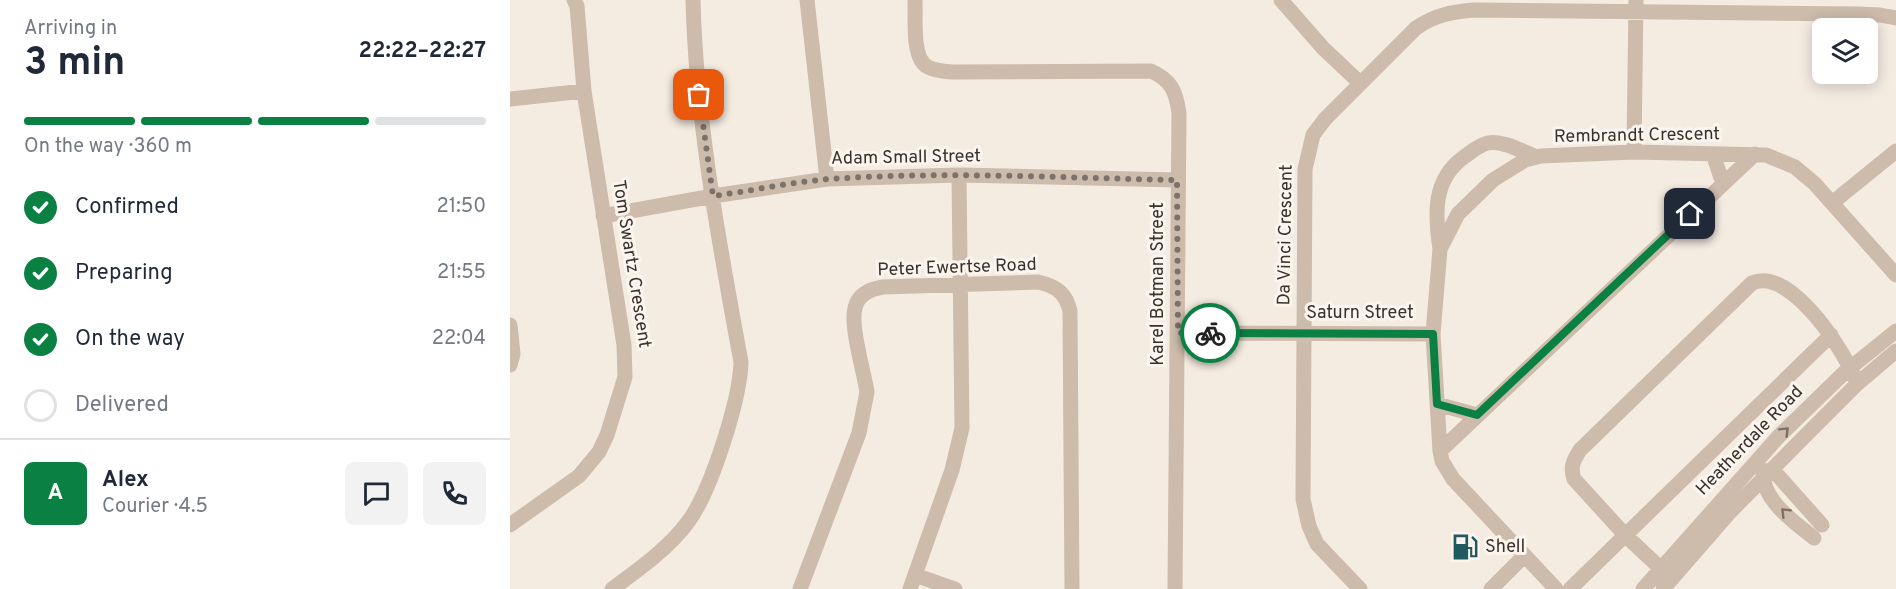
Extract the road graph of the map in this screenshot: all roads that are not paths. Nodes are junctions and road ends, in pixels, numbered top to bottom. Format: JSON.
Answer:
{"nodes":[{"id":1,"x":574,"y":0,"type":"edge"},
{"id":2,"x":693,"y":0,"type":"edge"},
{"id":3,"x":807,"y":0,"type":"edge"},
{"id":4,"x":915,"y":0,"type":"edge"},
{"id":5,"x":1281,"y":0,"type":"edge"},
{"id":6,"x":1636,"y":6,"type":"edge"},
{"id":7,"x":1896,"y":18,"type":"edge"},
{"id":8,"x":1360,"y":83,"type":"junction"},
{"id":9,"x":584,"y":91,"type":"junction"},
{"id":10,"x":510,"y":99,"type":"edge"},
{"id":11,"x":1896,"y":151,"type":"edge"},
{"id":12,"x":1634,"y":152,"type":"junction"},
{"id":13,"x":1713,"y":154,"type":"junction"},
{"id":14,"x":1755,"y":154,"type":"junction"},
{"id":15,"x":1537,"y":157,"type":"junction"},
{"id":16,"x":959,"y":175,"type":"junction"},
{"id":17,"x":827,"y":179,"type":"junction"},
{"id":18,"x":1177,"y":180,"type":"junction"},
{"id":19,"x":1723,"y":184,"type":"junction"},
{"id":20,"x":713,"y":196,"type":"junction"},
{"id":21,"x":1832,"y":203,"type":"junction"},
{"id":22,"x":603,"y":216,"type":"junction"},
{"id":23,"x":1440,"y":249,"type":"junction"},
{"id":24,"x":1896,"y":275,"type":"edge"},
{"id":25,"x":961,"y":285,"type":"junction"},
{"id":26,"x":510,"y":325,"type":"edge"},
{"id":27,"x":1896,"y":331,"type":"edge"},
{"id":28,"x":1304,"y":332,"type":"junction"},
{"id":29,"x":1178,"y":333,"type":"junction"},
{"id":30,"x":1433,"y":334,"type":"junction"},
{"id":31,"x":1831,"y":335,"type":"junction"},
{"id":32,"x":1896,"y":345,"type":"edge"},
{"id":33,"x":1896,"y":351,"type":"edge"},
{"id":34,"x":1855,"y":364,"type":"junction"},
{"id":35,"x":510,"y":365,"type":"edge"},
{"id":36,"x":1857,"y":384,"type":"junction"},
{"id":37,"x":1437,"y":404,"type":"junction"},
{"id":38,"x":1477,"y":415,"type":"junction"},
{"id":39,"x":1440,"y":451,"type":"junction"},
{"id":40,"x":1763,"y":453,"type":"junction"},
{"id":41,"x":1766,"y":474,"type":"junction"},
{"id":42,"x":1716,"y":504,"type":"junction"},
{"id":43,"x":510,"y":525,"type":"edge"},
{"id":44,"x":1818,"y":531,"type":"dead end"},
{"id":45,"x":1626,"y":536,"type":"junction"},
{"id":46,"x":1524,"y":556,"type":"junction"},
{"id":47,"x":1666,"y":574,"type":"edge"},
{"id":48,"x":913,"y":582,"type":"edge"},
{"id":49,"x":632,"y":583,"type":"edge"},
{"id":50,"x":612,"y":589,"type":"edge"},
{"id":51,"x":800,"y":589,"type":"edge"},
{"id":52,"x":955,"y":589,"type":"edge"},
{"id":53,"x":1072,"y":589,"type":"edge"},
{"id":54,"x":1175,"y":589,"type":"edge"},
{"id":55,"x":1360,"y":589,"type":"edge"},
{"id":56,"x":1491,"y":589,"type":"edge"},
{"id":57,"x":1556,"y":589,"type":"edge"},
{"id":58,"x":1570,"y":589,"type":"edge"},
{"id":59,"x":1643,"y":589,"type":"edge"}],
"edges":[{"from":1,"to":9,"type":"street","name":"Tom Swartz Crescent"},
{"from":2,"to":20,"type":"street"},
{"from":3,"to":17,"type":"street"},
{"from":4,"to":18,"type":"street","name":"Karel Botman Street"},
{"from":5,"to":8,"type":"street"},
{"from":6,"to":7,"type":"street","name":"Da Vinci Crescent"},
{"from":6,"to":8,"type":"street","name":"Da Vinci Crescent"},
{"from":6,"to":12,"type":"street"},
{"from":8,"to":28,"type":"street","name":"Da Vinci Crescent"},
{"from":9,"to":10,"type":"street"},
{"from":9,"to":22,"type":"street","name":"Tom Swartz Crescent"},
{"from":11,"to":21,"type":"street"},
{"from":12,"to":13,"type":"street","name":"Rembrandt Crescent"},
{"from":12,"to":15,"type":"street","name":"Rembrandt Crescent"},
{"from":13,"to":14,"type":"street","name":"Rembrandt Crescent"},
{"from":13,"to":19,"type":"street"},
{"from":14,"to":19,"type":"street"},
{"from":14,"to":21,"type":"street","name":"Rembrandt Crescent"},
{"from":15,"to":23,"type":"street","name":"Rembrandt Crescent"},
{"from":15,"to":23,"type":"street"},
{"from":16,"to":17,"type":"street","name":"Adam Small Street"},
{"from":16,"to":18,"type":"street","name":"Adam Small Street"},
{"from":16,"to":25,"type":"street"},
{"from":17,"to":20,"type":"street","name":"Adam Small Street"},
{"from":18,"to":29,"type":"street","name":"Karel Botman Street"},
{"from":19,"to":38,"type":"street"},
{"from":20,"to":22,"type":"street","name":"Adam Small Street"},
{"from":20,"to":49,"type":"street"},
{"from":21,"to":24,"type":"street","name":"Rembrandt Crescent"},
{"from":22,"to":43,"type":"street","name":"Tom Swartz Crescent"},
{"from":23,"to":30,"type":"street","name":"Rembrandt Crescent"},
{"from":25,"to":48,"type":"street"},
{"from":25,"to":51,"type":"street","name":"Peter Ewertse Road"},
{"from":25,"to":53,"type":"street","name":"Peter Ewertse Road"},
{"from":26,"to":35,"type":"street"},
{"from":27,"to":34,"type":"street","name":"Heatherdale Road"},
{"from":28,"to":29,"type":"street","name":"Saturn Street"},
{"from":28,"to":30,"type":"street","name":"Saturn Street"},
{"from":28,"to":55,"type":"street","name":"Da Vinci Crescent"},
{"from":29,"to":54,"type":"street","name":"Karel Botman Street"},
{"from":30,"to":37,"type":"street","name":"Rembrandt Crescent"},
{"from":31,"to":34,"type":"street"},
{"from":31,"to":45,"type":"street"},
{"from":31,"to":45,"type":"street"},
{"from":32,"to":34,"type":"street"},
{"from":33,"to":36,"type":"street","name":"Heatherdale Road"},
{"from":34,"to":36,"type":"street"},
{"from":40,"to":34,"type":"street","name":"Heatherdale Road","one_way":true},
{"from":36,"to":41,"type":"street","name":"Heatherdale Road"},
{"from":37,"to":38,"type":"street"},
{"from":37,"to":39,"type":"street","name":"Rembrandt Crescent"},
{"from":38,"to":39,"type":"street"},
{"from":39,"to":46,"type":"street","name":"Rembrandt Crescent"},
{"from":40,"to":41,"type":"street"},
{"from":40,"to":42,"type":"street","name":"Heatherdale Road"},
{"from":41,"to":42,"type":"street"},
{"from":41,"to":44,"type":"street"},
{"from":41,"to":47,"type":"street","name":"Heatherdale Road"},
{"from":42,"to":47,"type":"street","name":"Heatherdale Road"},
{"from":45,"to":47,"type":"street"},
{"from":45,"to":58,"type":"street"},
{"from":46,"to":56,"type":"street"},
{"from":46,"to":57,"type":"street","name":"Rembrandt Crescent"},
{"from":47,"to":59,"type":"street","name":"Heatherdale Road"},
{"from":48,"to":52,"type":"street"},
{"from":49,"to":50,"type":"street"}]}
